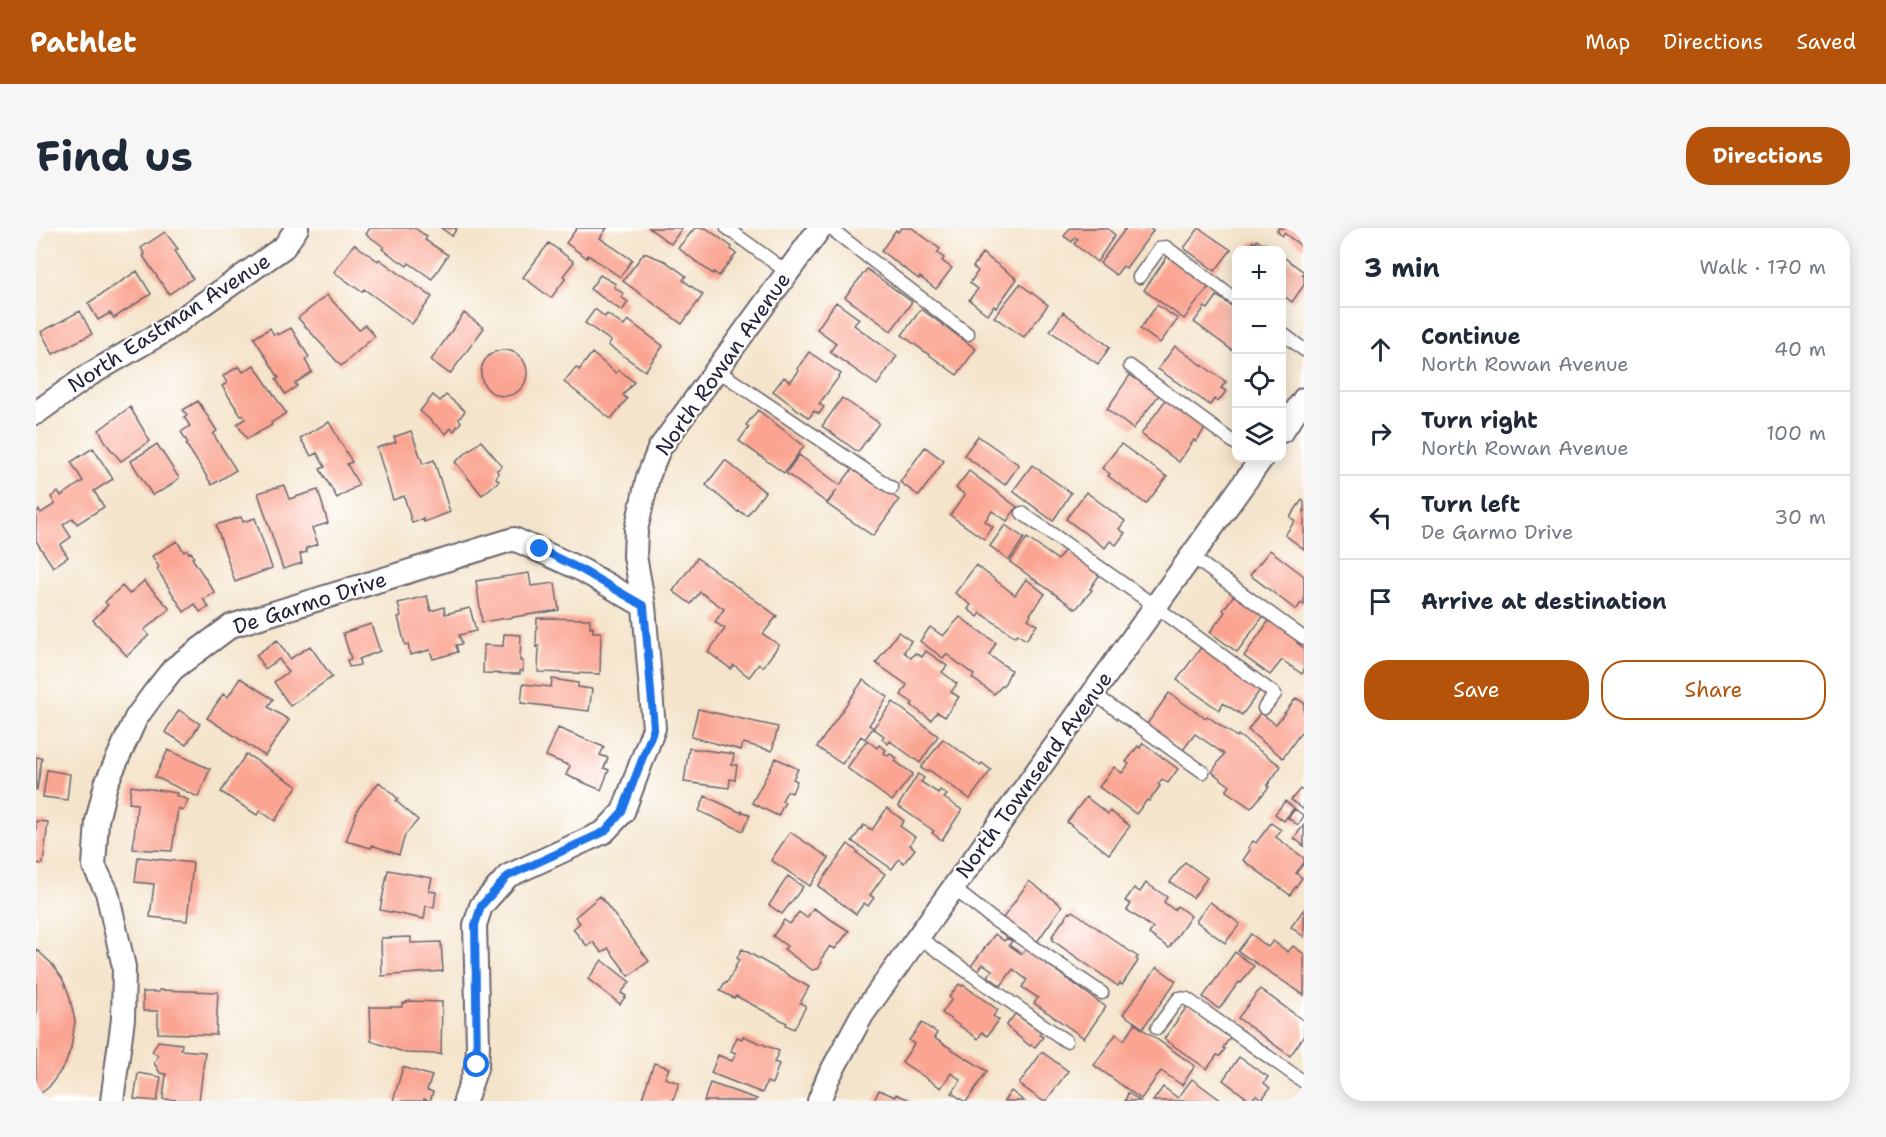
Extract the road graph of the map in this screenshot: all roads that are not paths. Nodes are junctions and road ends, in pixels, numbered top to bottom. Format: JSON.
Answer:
{"nodes":[{"id":1,"x":297,"y":228,"type":"edge"},
{"id":2,"x":727,"y":228,"type":"edge"},
{"id":3,"x":820,"y":228,"type":"edge"},
{"id":4,"x":830,"y":228,"type":"edge"},
{"id":5,"x":787,"y":272,"type":"junction"},
{"id":6,"x":1139,"y":277,"type":"dead end"},
{"id":7,"x":1232,"y":297,"type":"edge"},
{"id":8,"x":968,"y":334,"type":"dead end"},
{"id":9,"x":1286,"y":337,"type":"edge"},
{"id":10,"x":1304,"y":350,"type":"edge"},
{"id":11,"x":1130,"y":366,"type":"dead end"},
{"id":12,"x":717,"y":370,"type":"junction"},
{"id":13,"x":1304,"y":399,"type":"edge"},
{"id":14,"x":36,"y":412,"type":"edge"},
{"id":15,"x":1286,"y":423,"type":"edge"},
{"id":16,"x":1232,"y":441,"type":"edge"},
{"id":17,"x":1257,"y":462,"type":"edge"},
{"id":18,"x":892,"y":488,"type":"dead end"},
{"id":19,"x":1022,"y":513,"type":"dead end"},
{"id":20,"x":1191,"y":556,"type":"junction"},
{"id":21,"x":644,"y":606,"type":"junction"},
{"id":22,"x":1155,"y":606,"type":"junction"},
{"id":23,"x":1304,"y":638,"type":"edge"},
{"id":24,"x":1093,"y":693,"type":"junction"},
{"id":25,"x":1264,"y":708,"type":"dead end"},
{"id":26,"x":1203,"y":772,"type":"dead end"},
{"id":27,"x":953,"y":888,"type":"junction"},
{"id":28,"x":918,"y":937,"type":"junction"},
{"id":29,"x":1102,"y":993,"type":"dead end"},
{"id":30,"x":1157,"y":1028,"type":"dead end"},
{"id":31,"x":1066,"y":1041,"type":"dead end"},
{"id":32,"x":1304,"y":1082,"type":"edge"},
{"id":33,"x":112,"y":1101,"type":"edge"},
{"id":34,"x":465,"y":1101,"type":"edge"},
{"id":35,"x":819,"y":1101,"type":"edge"}],
"edges":[{"from":1,"to":14,"type":"street","name":"North Eastman Avenue"},
{"from":2,"to":5,"type":"lane"},
{"from":3,"to":5,"type":"street","name":"North Rowan Avenue"},
{"from":4,"to":8,"type":"lane"},
{"from":5,"to":12,"type":"street","name":"North Rowan Avenue"},
{"from":6,"to":7,"type":"lane"},
{"from":9,"to":10,"type":"lane"},
{"from":11,"to":16,"type":"lane"},
{"from":12,"to":18,"type":"lane"},
{"from":12,"to":21,"type":"street","name":"North Rowan Avenue"},
{"from":13,"to":15,"type":"street"},
{"from":17,"to":20,"type":"street","name":"North Townsend Avenue"},
{"from":19,"to":22,"type":"lane"},
{"from":20,"to":22,"type":"street","name":"North Townsend Avenue"},
{"from":20,"to":23,"type":"lane"},
{"from":21,"to":33,"type":"street","name":"De Garmo Drive"},
{"from":21,"to":34,"type":"street","name":"North Rowan Avenue"},
{"from":22,"to":24,"type":"street","name":"North Townsend Avenue"},
{"from":22,"to":25,"type":"lane"},
{"from":24,"to":26,"type":"lane"},
{"from":24,"to":27,"type":"street","name":"North Townsend Avenue"},
{"from":27,"to":28,"type":"street","name":"North Townsend Avenue"},
{"from":27,"to":29,"type":"lane"},
{"from":28,"to":31,"type":"lane"},
{"from":28,"to":35,"type":"street","name":"North Townsend Avenue"},
{"from":30,"to":32,"type":"lane"}]}
